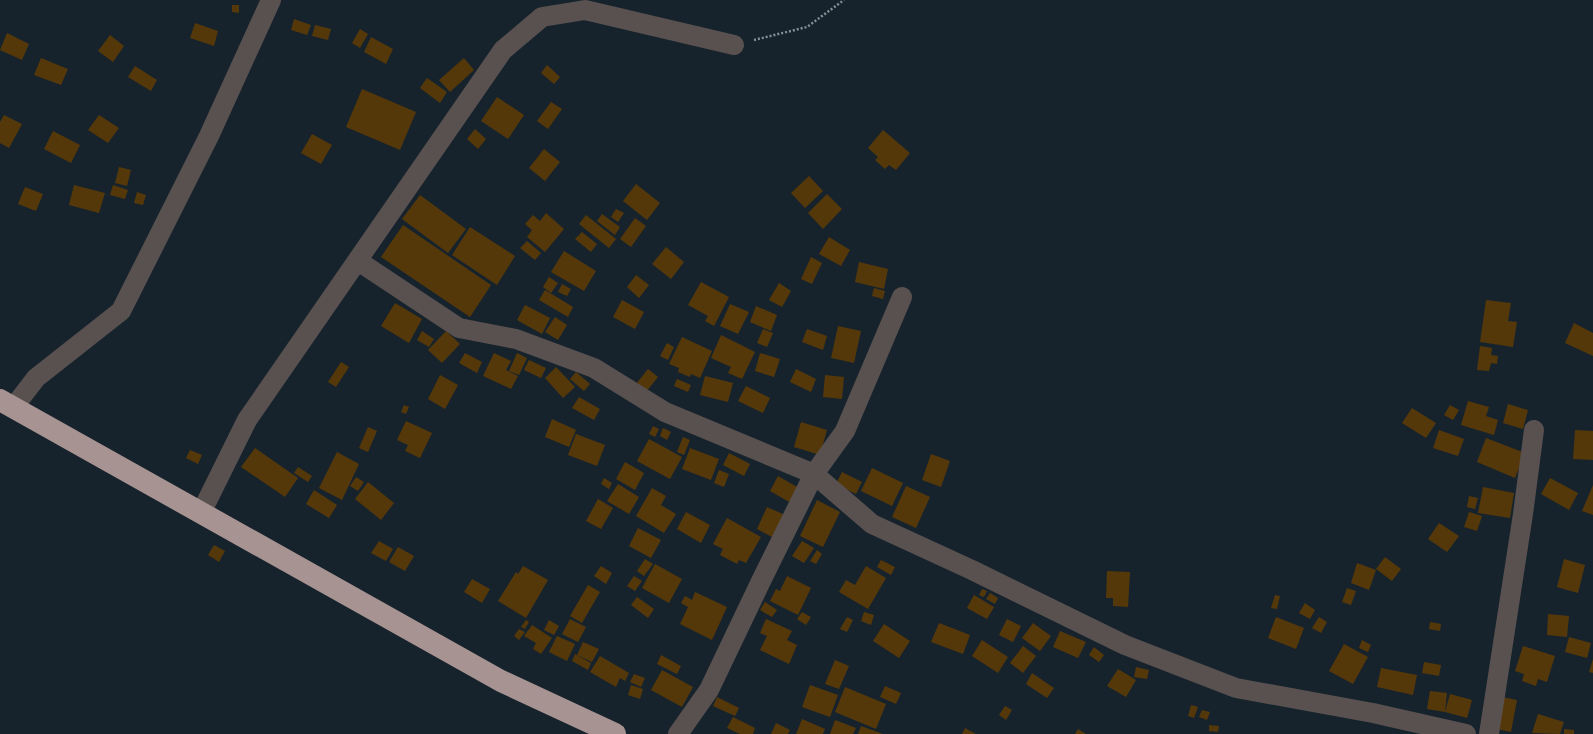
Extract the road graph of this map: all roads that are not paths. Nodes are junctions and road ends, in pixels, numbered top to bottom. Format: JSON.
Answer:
{"nodes":[{"id":1,"x":271,"y":0,"type":"edge"},
{"id":2,"x":734,"y":45,"type":"road end"},
{"id":3,"x":358,"y":261,"type":"junction"},
{"id":4,"x":902,"y":297,"type":"dead end"},
{"id":5,"x":7,"y":404,"type":"edge"},
{"id":6,"x":1534,"y":430,"type":"dead end"},
{"id":7,"x":814,"y":474,"type":"junction"},
{"id":8,"x":201,"y":513,"type":"junction"},
{"id":9,"x":615,"y":734,"type":"edge"},
{"id":10,"x":678,"y":734,"type":"edge"},
{"id":11,"x":1466,"y":734,"type":"edge"},
{"id":12,"x":1489,"y":734,"type":"edge"}],
"edges":[{"from":1,"to":5,"type":"street"},
{"from":2,"to":3,"type":"street"},
{"from":3,"to":7,"type":"street"},
{"from":3,"to":8,"type":"street"},
{"from":4,"to":7,"type":"street"},
{"from":5,"to":8,"type":"highway"},
{"from":6,"to":12,"type":"street"},
{"from":7,"to":10,"type":"street"},
{"from":7,"to":11,"type":"street"},
{"from":8,"to":9,"type":"highway"}]}
